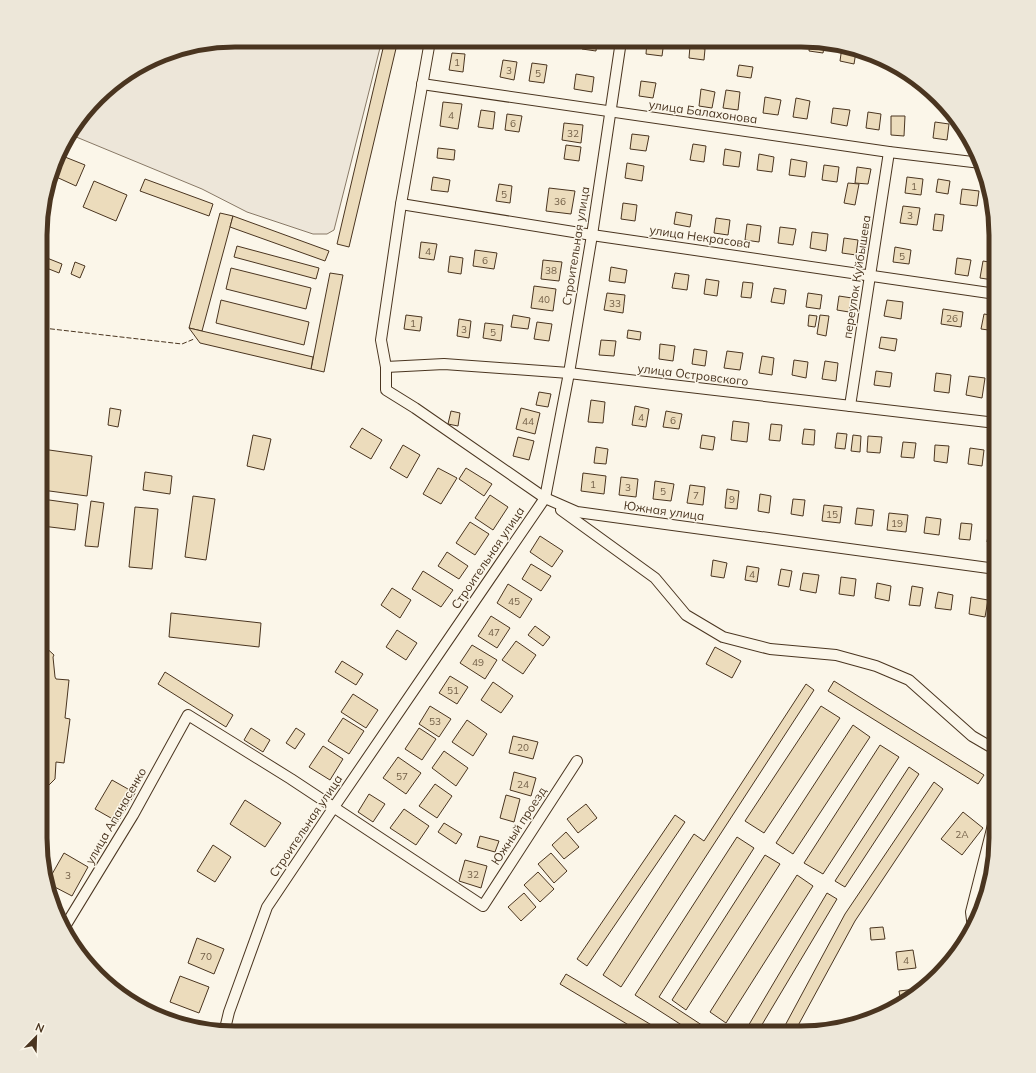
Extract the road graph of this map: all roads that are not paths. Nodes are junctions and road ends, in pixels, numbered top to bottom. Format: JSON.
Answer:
{"nodes":[{"id":1,"x":429,"y":47,"type":"edge"},
{"id":2,"x":620,"y":47,"type":"edge"},
{"id":3,"x":422,"y":84,"type":"junction"},
{"id":4,"x":610,"y":111,"type":"junction"},
{"id":5,"x":889,"y":152,"type":"junction"},
{"id":6,"x":975,"y":162,"type":"edge"},
{"id":7,"x":401,"y":204,"type":"junction"},
{"id":8,"x":592,"y":234,"type":"junction"},
{"id":9,"x":870,"y":275,"type":"junction"},
{"id":10,"x":989,"y":293,"type":"edge"},
{"id":11,"x":386,"y":367,"type":"junction"},
{"id":12,"x":569,"y":374,"type":"junction"},
{"id":13,"x":850,"y":406,"type":"junction"},
{"id":14,"x":989,"y":422,"type":"edge"},
{"id":15,"x":544,"y":498,"type":"junction"},
{"id":16,"x":989,"y":569,"type":"edge"},
{"id":17,"x":989,"y":746,"type":"edge"},
{"id":18,"x":577,"y":761,"type":"dead end"},
{"id":19,"x":334,"y":807,"type":"junction"},
{"id":20,"x":989,"y":841,"type":"edge"},
{"id":21,"x":972,"y":917,"type":"edge"},
{"id":22,"x":67,"y":923,"type":"edge"},
{"id":23,"x":226,"y":1026,"type":"edge"}],
"edges":[{"from":1,"to":3,"type":"street"},
{"from":2,"to":4,"type":"street","name":"Строительная улица"},
{"from":3,"to":4,"type":"street","name":"улица Балахонова"},
{"from":3,"to":7,"type":"street"},
{"from":4,"to":5,"type":"street","name":"улица Балахонова"},
{"from":4,"to":8,"type":"street","name":"Строительная улица"},
{"from":5,"to":6,"type":"street","name":"улица Балахонова"},
{"from":5,"to":9,"type":"street","name":"переулок Куйбышева"},
{"from":7,"to":8,"type":"street","name":"улица Некрасова"},
{"from":7,"to":11,"type":"street"},
{"from":8,"to":9,"type":"street","name":"улица Некрасова"},
{"from":8,"to":12,"type":"street","name":"Строительная улица"},
{"from":9,"to":10,"type":"street","name":"улица Некрасова"},
{"from":9,"to":13,"type":"street","name":"переулок Куйбышева"},
{"from":11,"to":12,"type":"street","name":"улица Островского"},
{"from":11,"to":15,"type":"street","name":"Южная улица"},
{"from":12,"to":13,"type":"street","name":"улица Островского"},
{"from":12,"to":15,"type":"street","name":"Строительная улица"},
{"from":13,"to":14,"type":"street","name":"улица Островского"},
{"from":15,"to":16,"type":"street","name":"Южная улица"},
{"from":15,"to":17,"type":"street"},
{"from":15,"to":19,"type":"street","name":"Строительная улица"},
{"from":18,"to":19,"type":"street","name":"Южный проезд"},
{"from":19,"to":22,"type":"street","name":"улица Апанасенко"},
{"from":19,"to":23,"type":"street","name":"Строительная улица"},
{"from":20,"to":21,"type":"street"}]}
